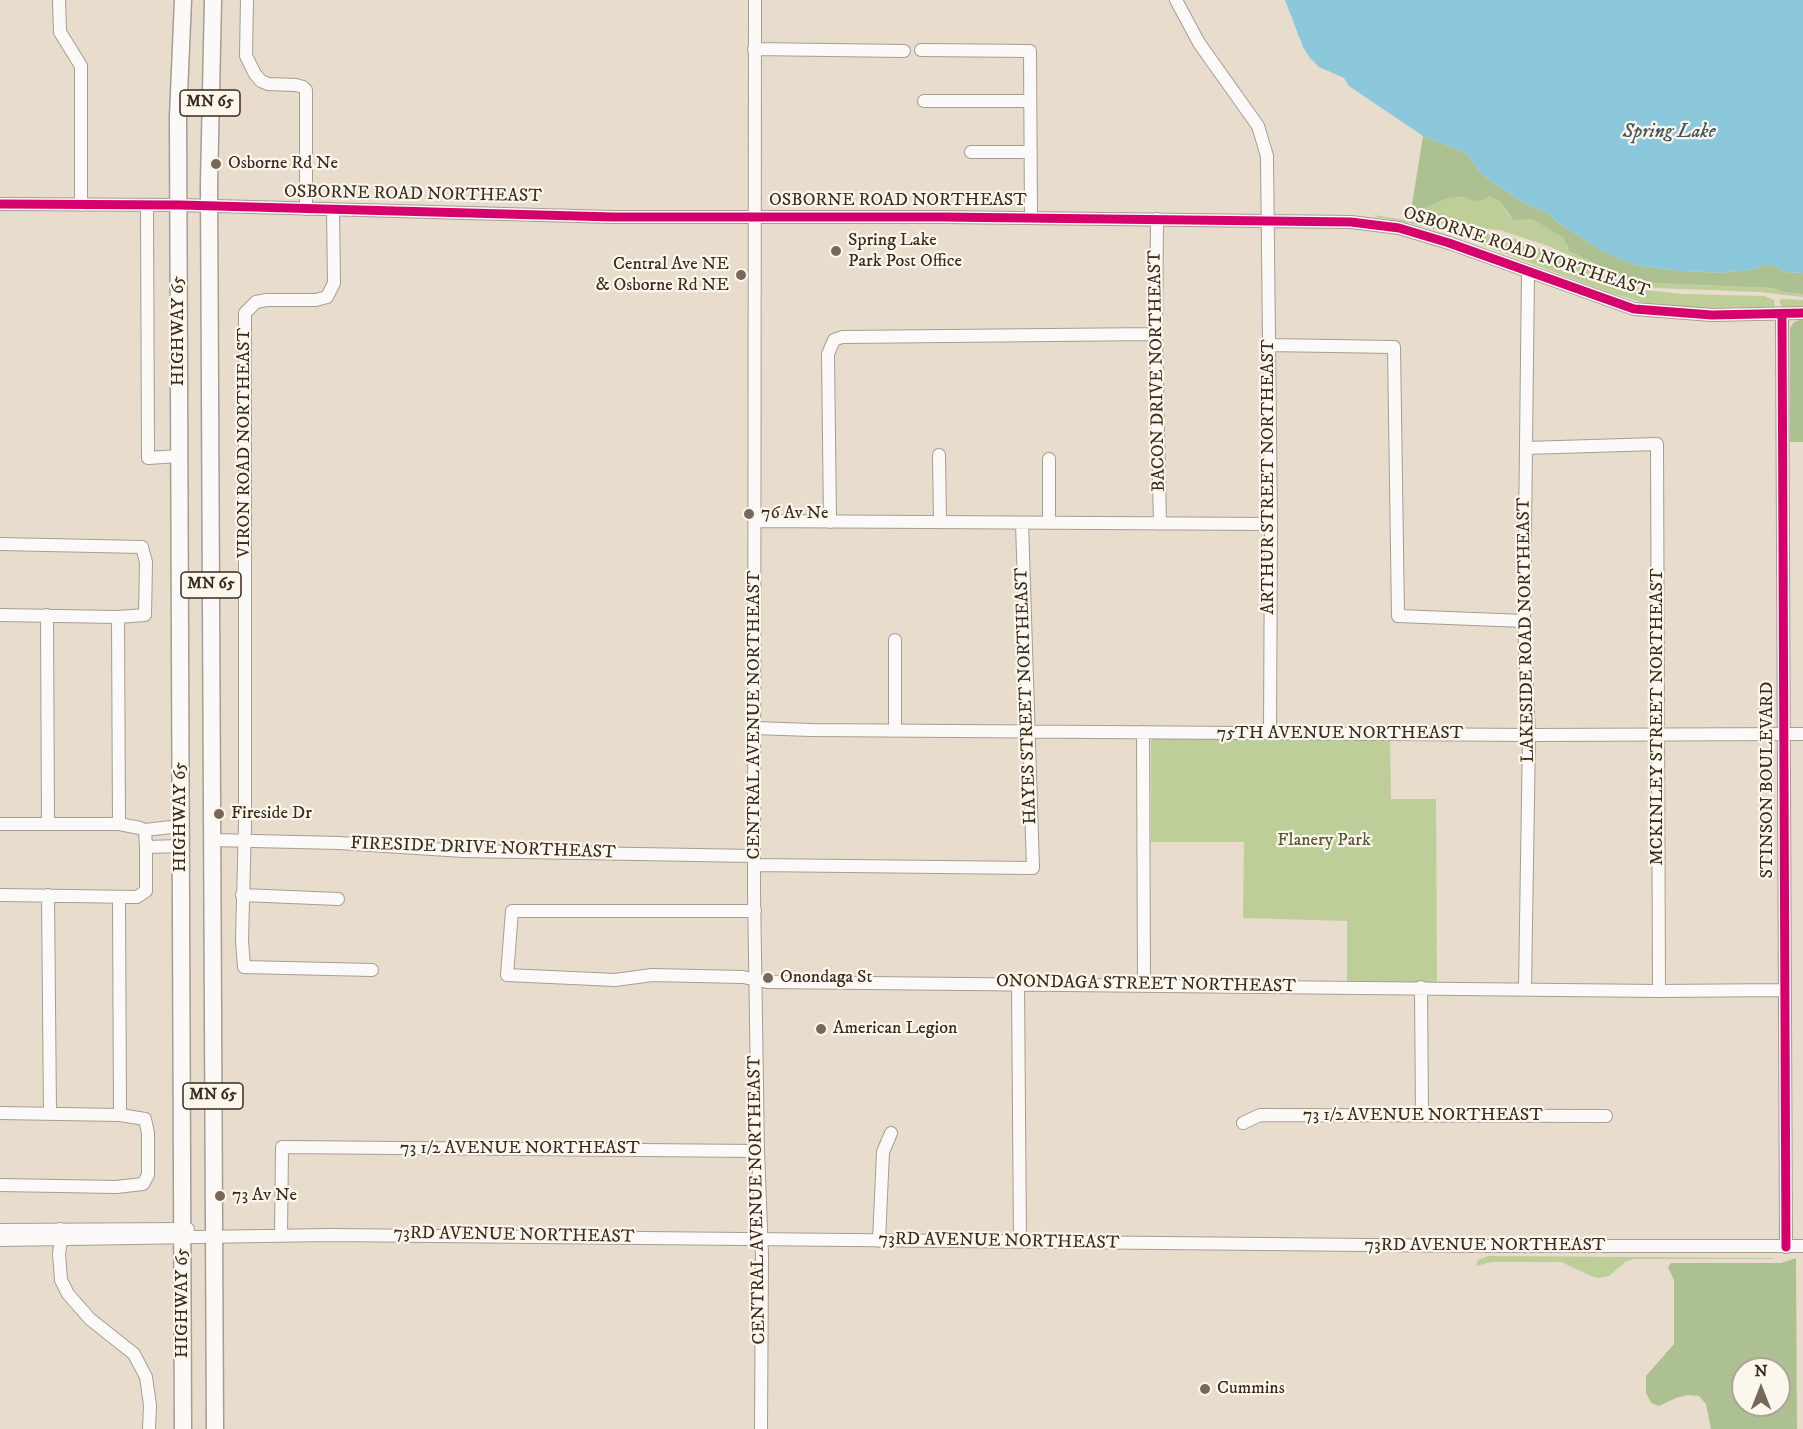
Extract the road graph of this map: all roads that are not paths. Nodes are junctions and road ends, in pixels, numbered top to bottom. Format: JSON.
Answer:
{"nodes":[{"id":1,"x":59,"y":0,"type":"edge"},
{"id":2,"x":183,"y":0,"type":"edge"},
{"id":3,"x":213,"y":0,"type":"edge"},
{"id":4,"x":247,"y":0,"type":"edge"},
{"id":5,"x":755,"y":0,"type":"edge"},
{"id":6,"x":1176,"y":0,"type":"edge"},
{"id":7,"x":754,"y":49,"type":"junction"},
{"id":8,"x":921,"y":50,"type":"dead end"},
{"id":9,"x":904,"y":51,"type":"dead end"},
{"id":10,"x":924,"y":101,"type":"dead end"},
{"id":11,"x":1030,"y":101,"type":"junction"},
{"id":12,"x":971,"y":152,"type":"dead end"},
{"id":13,"x":1030,"y":152,"type":"junction"},
{"id":14,"x":0,"y":204,"type":"edge"},
{"id":15,"x":81,"y":205,"type":"junction"},
{"id":16,"x":147,"y":205,"type":"junction"},
{"id":17,"x":180,"y":205,"type":"junction"},
{"id":18,"x":209,"y":206,"type":"junction"},
{"id":19,"x":306,"y":209,"type":"junction"},
{"id":20,"x":333,"y":209,"type":"junction"},
{"id":21,"x":755,"y":217,"type":"junction"},
{"id":22,"x":1031,"y":218,"type":"junction"},
{"id":23,"x":1157,"y":219,"type":"junction"},
{"id":24,"x":1267,"y":220,"type":"junction"},
{"id":25,"x":1528,"y":272,"type":"junction"},
{"id":26,"x":1803,"y":313,"type":"edge"},
{"id":27,"x":1782,"y":314,"type":"junction"},
{"id":28,"x":1156,"y":334,"type":"junction"},
{"id":29,"x":1268,"y":345,"type":"junction"},
{"id":30,"x":1526,"y":448,"type":"junction"},
{"id":31,"x":939,"y":455,"type":"dead end"},
{"id":32,"x":179,"y":456,"type":"junction"},
{"id":33,"x":1049,"y":459,"type":"dead end"},
{"id":34,"x":754,"y":521,"type":"junction"},
{"id":35,"x":830,"y":522,"type":"junction"},
{"id":36,"x":940,"y":522,"type":"junction"},
{"id":37,"x":1022,"y":523,"type":"junction"},
{"id":38,"x":1049,"y":523,"type":"junction"},
{"id":39,"x":1160,"y":524,"type":"junction"},
{"id":40,"x":1271,"y":524,"type":"junction"},
{"id":41,"x":0,"y":544,"type":"edge"},
{"id":42,"x":0,"y":615,"type":"edge"},
{"id":43,"x":47,"y":615,"type":"junction"},
{"id":44,"x":118,"y":617,"type":"junction"},
{"id":45,"x":1524,"y":621,"type":"junction"},
{"id":46,"x":895,"y":640,"type":"dead end"},
{"id":47,"x":755,"y":728,"type":"junction"},
{"id":48,"x":895,"y":731,"type":"junction"},
{"id":49,"x":1028,"y":732,"type":"junction"},
{"id":50,"x":1143,"y":732,"type":"junction"},
{"id":51,"x":1270,"y":733,"type":"junction"},
{"id":52,"x":1784,"y":734,"type":"junction"},
{"id":53,"x":1803,"y":734,"type":"edge"},
{"id":54,"x":1529,"y":735,"type":"junction"},
{"id":55,"x":1658,"y":736,"type":"junction"},
{"id":56,"x":0,"y":824,"type":"edge"},
{"id":57,"x":48,"y":824,"type":"junction"},
{"id":58,"x":119,"y":824,"type":"junction"},
{"id":59,"x":180,"y":826,"type":"junction"},
{"id":60,"x":145,"y":830,"type":"junction"},
{"id":61,"x":212,"y":840,"type":"junction"},
{"id":62,"x":245,"y":840,"type":"junction"},
{"id":63,"x":180,"y":846,"type":"junction"},
{"id":64,"x":146,"y":847,"type":"junction"},
{"id":65,"x":754,"y":860,"type":"junction"},
{"id":66,"x":1033,"y":868,"type":"joint"},
{"id":67,"x":0,"y":895,"type":"edge"},
{"id":68,"x":48,"y":895,"type":"junction"},
{"id":69,"x":242,"y":895,"type":"junction"},
{"id":70,"x":119,"y":897,"type":"junction"},
{"id":71,"x":338,"y":899,"type":"dead end"},
{"id":72,"x":755,"y":911,"type":"junction"},
{"id":73,"x":372,"y":970,"type":"dead end"},
{"id":74,"x":756,"y":980,"type":"junction"},
{"id":75,"x":1018,"y":984,"type":"junction"},
{"id":76,"x":1144,"y":985,"type":"junction"},
{"id":77,"x":1421,"y":987,"type":"junction"},
{"id":78,"x":1525,"y":988,"type":"junction"},
{"id":79,"x":1785,"y":990,"type":"junction"},
{"id":80,"x":1659,"y":991,"type":"junction"},
{"id":81,"x":0,"y":1113,"type":"edge"},
{"id":82,"x":50,"y":1114,"type":"junction"},
{"id":83,"x":120,"y":1115,"type":"junction"},
{"id":84,"x":1422,"y":1115,"type":"junction"},
{"id":85,"x":1606,"y":1116,"type":"dead end"},
{"id":86,"x":1243,"y":1123,"type":"dead end"},
{"id":87,"x":891,"y":1133,"type":"dead end"},
{"id":88,"x":758,"y":1151,"type":"junction"},
{"id":89,"x":0,"y":1185,"type":"edge"},
{"id":90,"x":0,"y":1230,"type":"edge"},
{"id":91,"x":183,"y":1233,"type":"junction"},
{"id":92,"x":61,"y":1235,"type":"junction"},
{"id":93,"x":213,"y":1235,"type":"junction"},
{"id":94,"x":281,"y":1235,"type":"junction"},
{"id":95,"x":0,"y":1240,"type":"edge"},
{"id":96,"x":762,"y":1240,"type":"junction"},
{"id":97,"x":879,"y":1241,"type":"junction"},
{"id":98,"x":1020,"y":1242,"type":"junction"},
{"id":99,"x":1803,"y":1246,"type":"edge"},
{"id":100,"x":1786,"y":1247,"type":"junction"},
{"id":101,"x":149,"y":1429,"type":"edge"},
{"id":102,"x":183,"y":1429,"type":"edge"},
{"id":103,"x":215,"y":1429,"type":"edge"},
{"id":104,"x":761,"y":1429,"type":"edge"}],
"edges":[{"from":1,"to":15,"type":"street"},
{"from":2,"to":17,"type":"highway","number":"MN 65"},
{"from":3,"to":18,"type":"highway","number":"MN 65"},
{"from":4,"to":19,"type":"street"},
{"from":5,"to":7,"type":"street","name":"CENTRAL AVENUE NORTHEAST"},
{"from":6,"to":24,"type":"street","name":"ARTHUR STREET NORTHEAST"},
{"from":7,"to":9,"type":"street"},
{"from":7,"to":21,"type":"street","name":"CENTRAL AVENUE NORTHEAST"},
{"from":8,"to":11,"type":"street"},
{"from":10,"to":11,"type":"street"},
{"from":11,"to":13,"type":"street"},
{"from":12,"to":13,"type":"street"},
{"from":13,"to":22,"type":"street"},
{"from":14,"to":15,"type":"street","name":"OSBORNE ROAD NORTHEAST"},
{"from":15,"to":16,"type":"street","name":"OSBORNE ROAD NORTHEAST"},
{"from":16,"to":17,"type":"street","name":"OSBORNE ROAD NORTHEAST"},
{"from":16,"to":32,"type":"street"},
{"from":17,"to":18,"type":"street","name":"OSBORNE ROAD NORTHEAST"},
{"from":17,"to":32,"type":"highway","name":"HIGHWAY 65","number":"MN 65"},
{"from":18,"to":19,"type":"street","name":"OSBORNE ROAD NORTHEAST"},
{"from":18,"to":61,"type":"highway","name":"HIGHWAY 65","number":"MN 65"},
{"from":19,"to":20,"type":"street","name":"OSBORNE ROAD NORTHEAST"},
{"from":20,"to":21,"type":"street","name":"OSBORNE ROAD NORTHEAST"},
{"from":20,"to":62,"type":"street","name":"VIRON ROAD NORTHEAST"},
{"from":21,"to":22,"type":"street","name":"OSBORNE ROAD NORTHEAST"},
{"from":21,"to":34,"type":"street","name":"CENTRAL AVENUE NORTHEAST"},
{"from":22,"to":23,"type":"street","name":"OSBORNE ROAD NORTHEAST"},
{"from":23,"to":24,"type":"street","name":"OSBORNE ROAD NORTHEAST"},
{"from":23,"to":28,"type":"street","name":"BACON DRIVE NORTHEAST"},
{"from":24,"to":25,"type":"street","name":"OSBORNE ROAD NORTHEAST"},
{"from":24,"to":29,"type":"street","name":"ARTHUR STREET NORTHEAST"},
{"from":25,"to":27,"type":"street","name":"OSBORNE ROAD NORTHEAST"},
{"from":25,"to":30,"type":"street","name":"LAKESIDE ROAD NORTHEAST"},
{"from":26,"to":27,"type":"street","name":"OSBORNE ROAD NORTHEAST"},
{"from":27,"to":52,"type":"street","name":"STINSON BOULEVARD"},
{"from":28,"to":35,"type":"street"},
{"from":28,"to":39,"type":"street","name":"BACON DRIVE NORTHEAST"},
{"from":29,"to":40,"type":"street","name":"ARTHUR STREET NORTHEAST"},
{"from":29,"to":45,"type":"street"},
{"from":30,"to":45,"type":"street","name":"LAKESIDE ROAD NORTHEAST"},
{"from":30,"to":55,"type":"street","name":"MCKINLEY STREET NORTHEAST"},
{"from":31,"to":36,"type":"street"},
{"from":32,"to":59,"type":"highway","name":"HIGHWAY 65","number":"MN 65"},
{"from":33,"to":38,"type":"street"},
{"from":34,"to":35,"type":"street"},
{"from":34,"to":47,"type":"street","name":"CENTRAL AVENUE NORTHEAST"},
{"from":35,"to":36,"type":"street"},
{"from":36,"to":37,"type":"street"},
{"from":37,"to":38,"type":"street"},
{"from":37,"to":49,"type":"street","name":"HAYES STREET NORTHEAST"},
{"from":38,"to":39,"type":"street"},
{"from":39,"to":40,"type":"street"},
{"from":40,"to":51,"type":"street","name":"ARTHUR STREET NORTHEAST"},
{"from":41,"to":44,"type":"street"},
{"from":42,"to":43,"type":"street"},
{"from":43,"to":44,"type":"street"},
{"from":43,"to":57,"type":"street"},
{"from":44,"to":58,"type":"street"},
{"from":45,"to":54,"type":"street","name":"LAKESIDE ROAD NORTHEAST"},
{"from":46,"to":48,"type":"street"},
{"from":47,"to":48,"type":"street","name":"75TH AVENUE NORTHEAST"},
{"from":47,"to":65,"type":"street","name":"CENTRAL AVENUE NORTHEAST"},
{"from":48,"to":49,"type":"street","name":"75TH AVENUE NORTHEAST"},
{"from":49,"to":50,"type":"street","name":"75TH AVENUE NORTHEAST"},
{"from":49,"to":66,"type":"street","name":"HAYES STREET NORTHEAST"},
{"from":50,"to":51,"type":"street","name":"75TH AVENUE NORTHEAST"},
{"from":50,"to":76,"type":"street"},
{"from":51,"to":54,"type":"street","name":"75TH AVENUE NORTHEAST"},
{"from":52,"to":53,"type":"street","name":"75TH AVENUE NORTHEAST"},
{"from":52,"to":55,"type":"street","name":"75TH AVENUE NORTHEAST"},
{"from":52,"to":79,"type":"street","name":"STINSON BOULEVARD"},
{"from":54,"to":55,"type":"street","name":"75TH AVENUE NORTHEAST"},
{"from":54,"to":78,"type":"street","name":"LAKESIDE ROAD NORTHEAST"},
{"from":55,"to":80,"type":"street","name":"MCKINLEY STREET NORTHEAST"},
{"from":56,"to":57,"type":"street"},
{"from":57,"to":58,"type":"street"},
{"from":58,"to":60,"type":"street"},
{"from":59,"to":60,"type":"street"},
{"from":59,"to":63,"type":"highway","name":"HIGHWAY 65","number":"MN 65"},
{"from":60,"to":64,"type":"street"},
{"from":61,"to":62,"type":"street","name":"FIRESIDE DRIVE NORTHEAST"},
{"from":61,"to":93,"type":"highway","name":"HIGHWAY 65","number":"MN 65"},
{"from":62,"to":65,"type":"street","name":"FIRESIDE DRIVE NORTHEAST"},
{"from":62,"to":69,"type":"street","name":"VIRON ROAD NORTHEAST"},
{"from":63,"to":64,"type":"street"},
{"from":63,"to":91,"type":"highway","name":"HIGHWAY 65","number":"MN 65"},
{"from":64,"to":70,"type":"street"},
{"from":65,"to":66,"type":"street","name":"FIRESIDE DRIVE NORTHEAST"},
{"from":65,"to":72,"type":"street","name":"CENTRAL AVENUE NORTHEAST"},
{"from":67,"to":68,"type":"street"},
{"from":68,"to":70,"type":"street"},
{"from":68,"to":82,"type":"street"},
{"from":69,"to":71,"type":"street"},
{"from":69,"to":73,"type":"street","name":"VIRON ROAD NORTHEAST"},
{"from":70,"to":83,"type":"street"},
{"from":72,"to":74,"type":"street","name":"CENTRAL AVENUE NORTHEAST"},
{"from":72,"to":74,"type":"street","name":"ONONDAGA STREET NORTHEAST"},
{"from":74,"to":75,"type":"street","name":"ONONDAGA STREET NORTHEAST"},
{"from":74,"to":88,"type":"street","name":"CENTRAL AVENUE NORTHEAST"},
{"from":75,"to":76,"type":"street","name":"ONONDAGA STREET NORTHEAST"},
{"from":75,"to":98,"type":"street"},
{"from":76,"to":77,"type":"street","name":"ONONDAGA STREET NORTHEAST"},
{"from":77,"to":78,"type":"street","name":"ONONDAGA STREET NORTHEAST"},
{"from":77,"to":84,"type":"street"},
{"from":78,"to":80,"type":"street","name":"ONONDAGA STREET NORTHEAST"},
{"from":79,"to":80,"type":"street","name":"ONONDAGA STREET NORTHEAST"},
{"from":79,"to":100,"type":"street","name":"STINSON BOULEVARD"},
{"from":81,"to":82,"type":"street"},
{"from":82,"to":83,"type":"street"},
{"from":83,"to":89,"type":"street"},
{"from":84,"to":85,"type":"street","name":"73 1/2 AVENUE NORTHEAST"},
{"from":84,"to":86,"type":"street","name":"73 1/2 AVENUE NORTHEAST"},
{"from":87,"to":97,"type":"street"},
{"from":88,"to":94,"type":"street","name":"73 1/2 AVENUE NORTHEAST"},
{"from":88,"to":96,"type":"street","name":"CENTRAL AVENUE NORTHEAST"},
{"from":90,"to":92,"type":"street","name":"73RD AVENUE NORTHEAST"},
{"from":91,"to":92,"type":"street","name":"73RD AVENUE NORTHEAST"},
{"from":91,"to":93,"type":"street","name":"73RD AVENUE NORTHEAST"},
{"from":91,"to":102,"type":"highway","name":"HIGHWAY 65","number":"MN 65"},
{"from":92,"to":95,"type":"street","name":"73RD AVENUE NORTHEAST"},
{"from":92,"to":101,"type":"street"},
{"from":93,"to":94,"type":"street","name":"73RD AVENUE NORTHEAST"},
{"from":93,"to":103,"type":"highway","name":"HIGHWAY 65","number":"MN 65"},
{"from":94,"to":96,"type":"street","name":"73RD AVENUE NORTHEAST"},
{"from":96,"to":97,"type":"street","name":"73RD AVENUE NORTHEAST"},
{"from":96,"to":104,"type":"street","name":"CENTRAL AVENUE NORTHEAST"},
{"from":97,"to":98,"type":"street","name":"73RD AVENUE NORTHEAST"},
{"from":98,"to":100,"type":"street","name":"73RD AVENUE NORTHEAST"},
{"from":99,"to":100,"type":"street","name":"73RD AVENUE NORTHEAST"}]}
